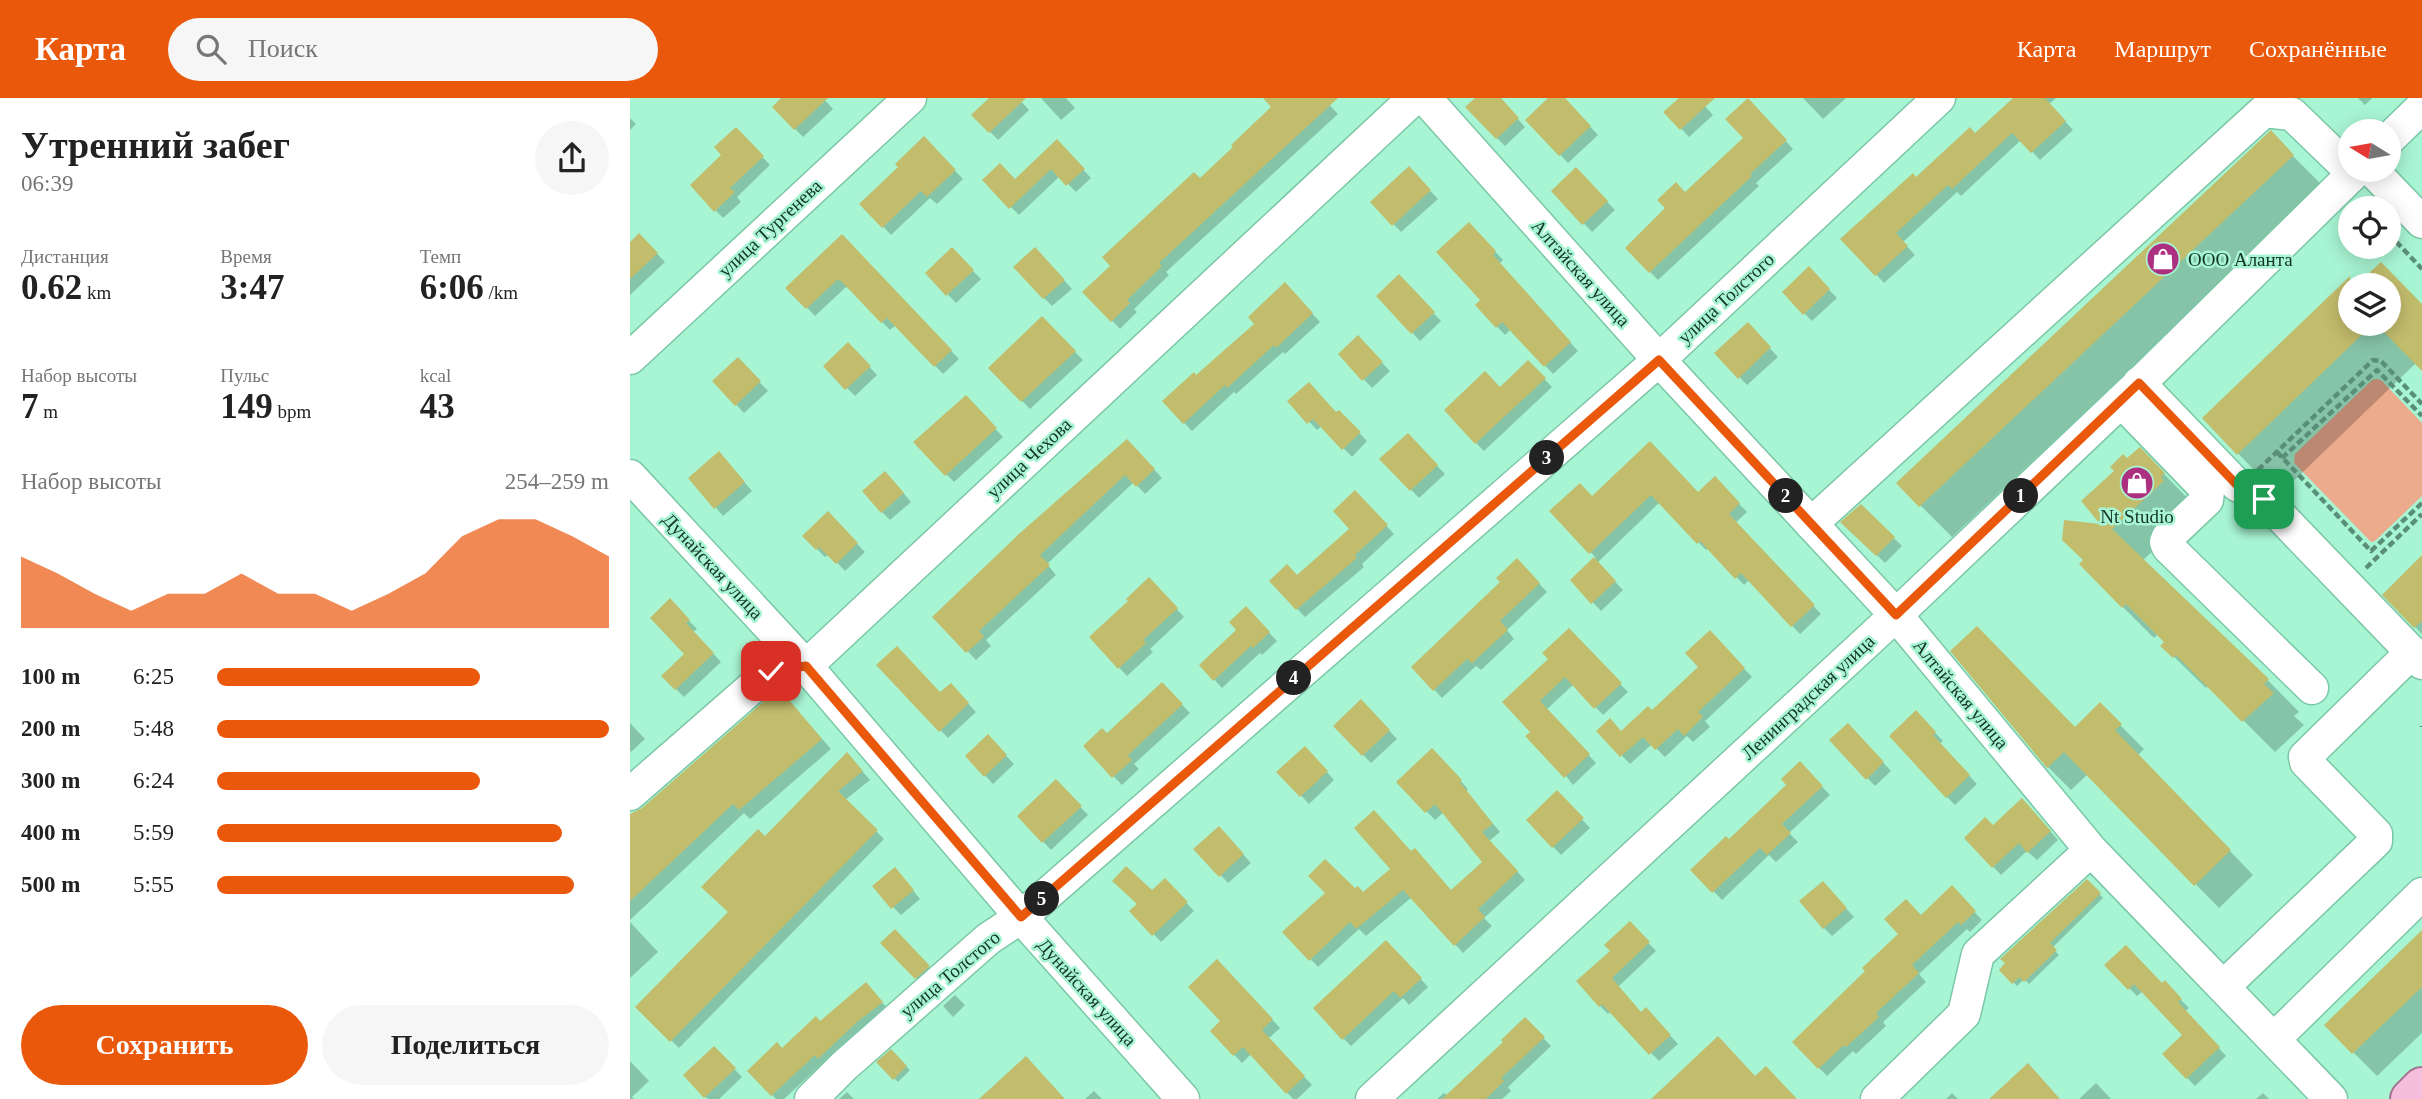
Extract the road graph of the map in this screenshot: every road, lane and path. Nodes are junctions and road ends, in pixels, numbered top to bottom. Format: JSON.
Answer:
{"nodes":[{"id":1,"x":909,"y":98,"type":"edge"},
{"id":2,"x":1414,"y":98,"type":"edge"},
{"id":3,"x":1425,"y":98,"type":"edge"},
{"id":4,"x":1939,"y":98,"type":"edge"},
{"id":5,"x":2422,"y":107,"type":"edge"},
{"id":6,"x":2401,"y":127,"type":"edge"},
{"id":7,"x":2338,"y":152,"type":"edge"},
{"id":8,"x":2350,"y":182,"type":"edge"},
{"id":9,"x":2374,"y":182,"type":"edge"},
{"id":10,"x":2422,"y":222,"type":"edge"},
{"id":11,"x":2401,"y":247,"type":"edge"},
{"id":12,"x":2422,"y":269,"type":"edge"},
{"id":13,"x":630,"y":358,"type":"edge"},
{"id":14,"x":1659,"y":360,"type":"junction"},
{"id":15,"x":2130,"y":392,"type":"junction"},
{"id":16,"x":2422,"y":404,"type":"edge"},
{"id":17,"x":2422,"y":416,"type":"edge"},
{"id":18,"x":2277,"y":452,"type":"junction"},
{"id":19,"x":2282,"y":458,"type":"junction"},
{"id":20,"x":630,"y":476,"type":"edge"},
{"id":21,"x":2240,"y":487,"type":"junction"},
{"id":22,"x":2422,"y":503,"type":"edge"},
{"id":23,"x":2422,"y":514,"type":"edge"},
{"id":24,"x":1811,"y":524,"type":"junction"},
{"id":25,"x":2371,"y":551,"type":"junction"},
{"id":26,"x":2377,"y":557,"type":"junction"},
{"id":27,"x":2348,"y":586,"type":"junction"},
{"id":28,"x":1896,"y":615,"type":"junction"},
{"id":29,"x":2417,"y":658,"type":"edge"},
{"id":30,"x":806,"y":666,"type":"junction"},
{"id":31,"x":2312,"y":688,"type":"dead end"},
{"id":32,"x":630,"y":794,"type":"edge"},
{"id":33,"x":2091,"y":850,"type":"junction"},
{"id":34,"x":2422,"y":894,"type":"edge"},
{"id":35,"x":1021,"y":917,"type":"junction"},
{"id":36,"x":2223,"y":987,"type":"junction"},
{"id":37,"x":2274,"y":1039,"type":"junction"},
{"id":38,"x":2422,"y":1087,"type":"edge"},
{"id":39,"x":811,"y":1099,"type":"edge"},
{"id":40,"x":1183,"y":1099,"type":"edge"},
{"id":41,"x":1372,"y":1099,"type":"edge"},
{"id":42,"x":1877,"y":1099,"type":"edge"},
{"id":43,"x":2331,"y":1099,"type":"edge"},
{"id":44,"x":2410,"y":1099,"type":"edge"}],
"edges":[{"from":1,"to":13,"type":"street","name":"улица Тургенева"},
{"from":2,"to":30,"type":"street","name":"улица Чехова"},
{"from":3,"to":14,"type":"street","name":"Алтайская улица"},
{"from":4,"to":14,"type":"street","name":"улица Толстого"},
{"from":5,"to":6,"type":"street"},
{"from":7,"to":24,"type":"street"},
{"from":8,"to":15,"type":"street","name":"Ленинградская улица"},
{"from":9,"to":10,"type":"street"},
{"from":11,"to":12,"type":"path"},
{"from":14,"to":24,"type":"street","name":"Алтайская улица"},
{"from":14,"to":35,"type":"street","name":"улица Толстого"},
{"from":15,"to":21,"type":"street"},
{"from":15,"to":28,"type":"street","name":"Ленинградская улица"},
{"from":15,"to":31,"type":"street"},
{"from":16,"to":18,"type":"path"},
{"from":17,"to":19,"type":"path"},
{"from":18,"to":19,"type":"path"},
{"from":18,"to":21,"type":"path"},
{"from":19,"to":25,"type":"path"},
{"from":20,"to":30,"type":"street","name":"Дунайская улица"},
{"from":21,"to":27,"type":"street"},
{"from":22,"to":25,"type":"path"},
{"from":23,"to":26,"type":"path"},
{"from":24,"to":28,"type":"street","name":"Алтайская улица"},
{"from":25,"to":26,"type":"path"},
{"from":26,"to":27,"type":"path"},
{"from":27,"to":29,"type":"street"},
{"from":28,"to":33,"type":"street","name":"Алтайская улица"},
{"from":28,"to":41,"type":"street","name":"Ленинградская улица"},
{"from":29,"to":36,"type":"street"},
{"from":30,"to":32,"type":"street"},
{"from":30,"to":35,"type":"street","name":"Дунайская улица"},
{"from":33,"to":36,"type":"street","name":"Алтайская улица"},
{"from":33,"to":42,"type":"street"},
{"from":34,"to":37,"type":"street"},
{"from":35,"to":39,"type":"street","name":"улица Толстого"},
{"from":35,"to":40,"type":"street","name":"Дунайская улица"},
{"from":36,"to":37,"type":"street","name":"Алтайская улица"},
{"from":37,"to":43,"type":"street","name":"Алтайская улица"},
{"from":38,"to":44,"type":"main road"}]}
